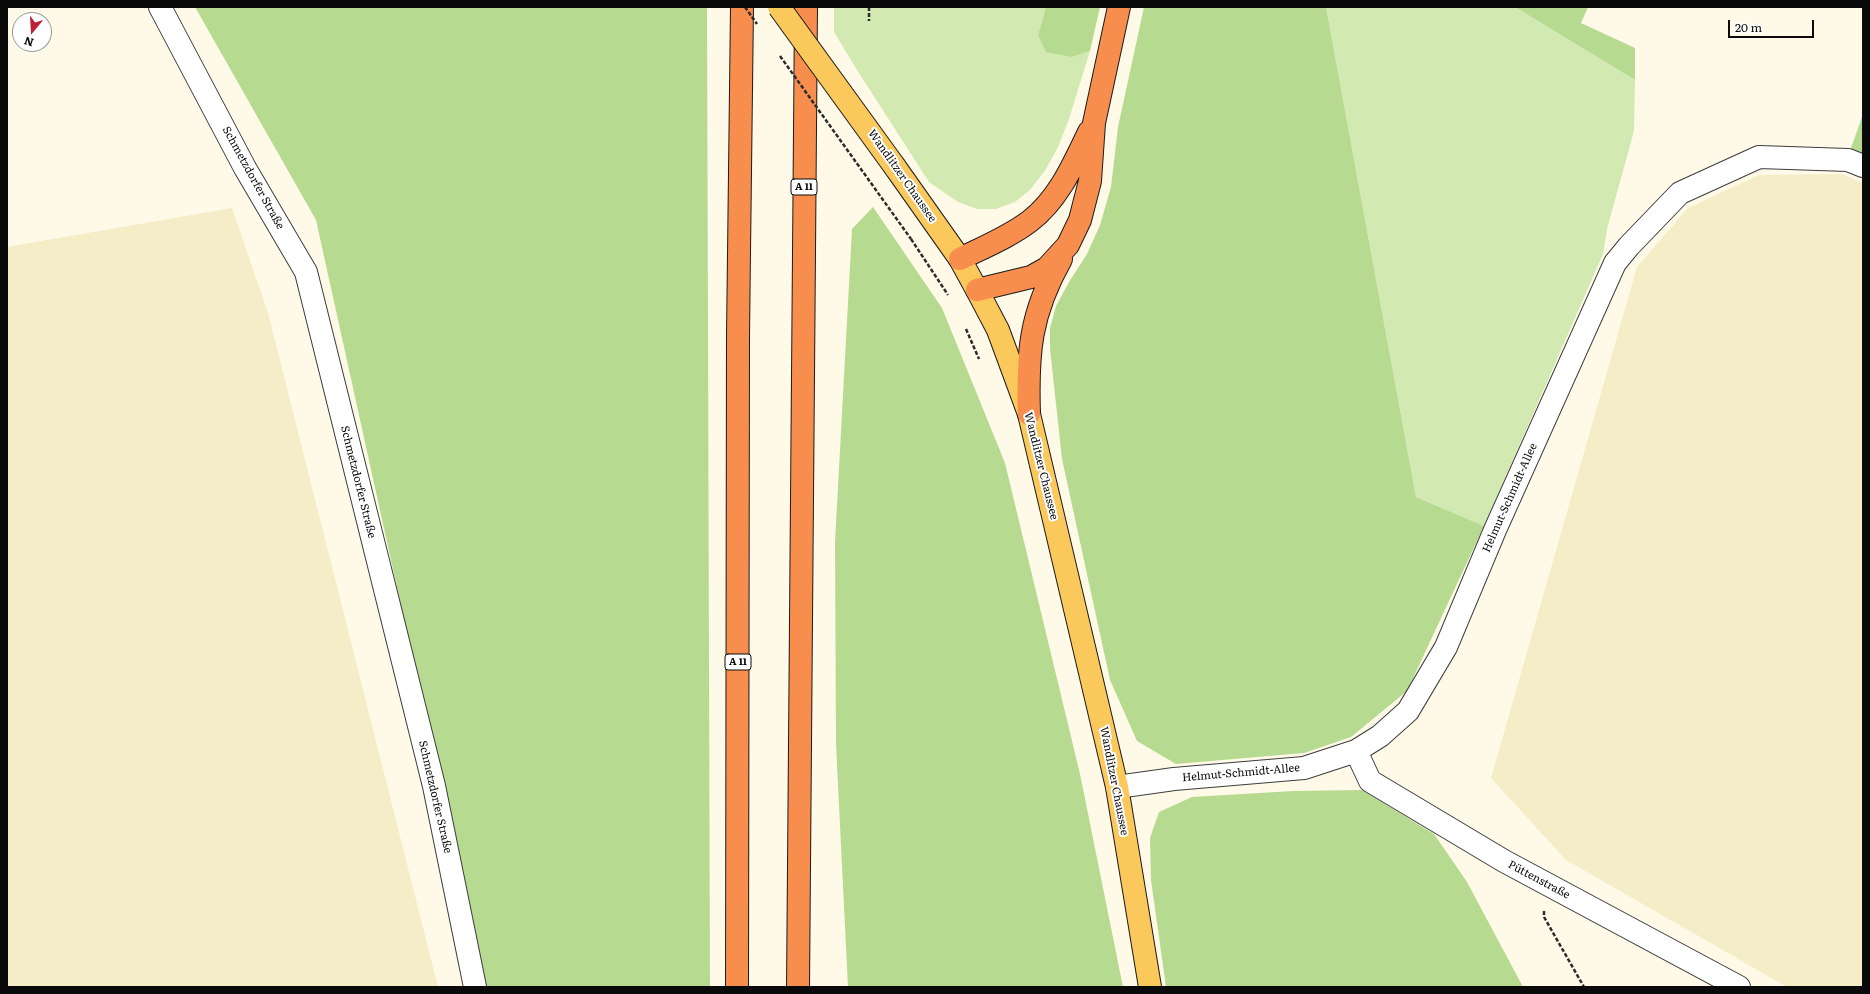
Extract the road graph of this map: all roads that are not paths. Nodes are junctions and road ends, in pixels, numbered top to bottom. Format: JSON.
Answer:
{"nodes":[{"id":1,"x":160,"y":7,"type":"edge"},
{"id":2,"x":743,"y":7,"type":"edge"},
{"id":3,"x":779,"y":7,"type":"edge"},
{"id":4,"x":806,"y":7,"type":"edge"},
{"id":5,"x":1119,"y":7,"type":"edge"},
{"id":6,"x":1094,"y":123,"type":"junction"},
{"id":7,"x":1863,"y":166,"type":"edge"},
{"id":8,"x":1068,"y":245,"type":"junction"},
{"id":9,"x":960,"y":259,"type":"junction"},
{"id":10,"x":977,"y":290,"type":"junction"},
{"id":11,"x":1029,"y":414,"type":"junction"},
{"id":12,"x":1356,"y":751,"type":"junction"},
{"id":13,"x":1117,"y":787,"type":"junction"},
{"id":14,"x":475,"y":987,"type":"edge"},
{"id":15,"x":737,"y":987,"type":"edge"},
{"id":16,"x":798,"y":987,"type":"edge"},
{"id":17,"x":1150,"y":987,"type":"edge"},
{"id":18,"x":1739,"y":987,"type":"edge"}],
"edges":[{"from":1,"to":14,"type":"street","name":"Schmetzdorfer Straße"},
{"from":2,"to":15,"type":"highway","number":"A 11"},
{"from":3,"to":9,"type":"main road","name":"Wandlitzer Chaussee","bridge":true},
{"from":4,"to":16,"type":"highway","number":"A 11"},
{"from":5,"to":6,"type":"highway"},
{"from":6,"to":8,"type":"highway"},
{"from":6,"to":9,"type":"highway"},
{"from":7,"to":12,"type":"street","name":"Helmut-Schmidt-Allee"},
{"from":8,"to":10,"type":"highway"},
{"from":8,"to":11,"type":"highway"},
{"from":9,"to":10,"type":"main road","name":"Wandlitzer Chaussee"},
{"from":10,"to":11,"type":"main road","name":"Wandlitzer Chaussee"},
{"from":11,"to":13,"type":"main road","name":"Wandlitzer Chaussee"},
{"from":12,"to":13,"type":"street","name":"Helmut-Schmidt-Allee"},
{"from":12,"to":18,"type":"street","name":"Püttenstraße"},
{"from":13,"to":17,"type":"main road","name":"Wandlitzer Chaussee"}]}
